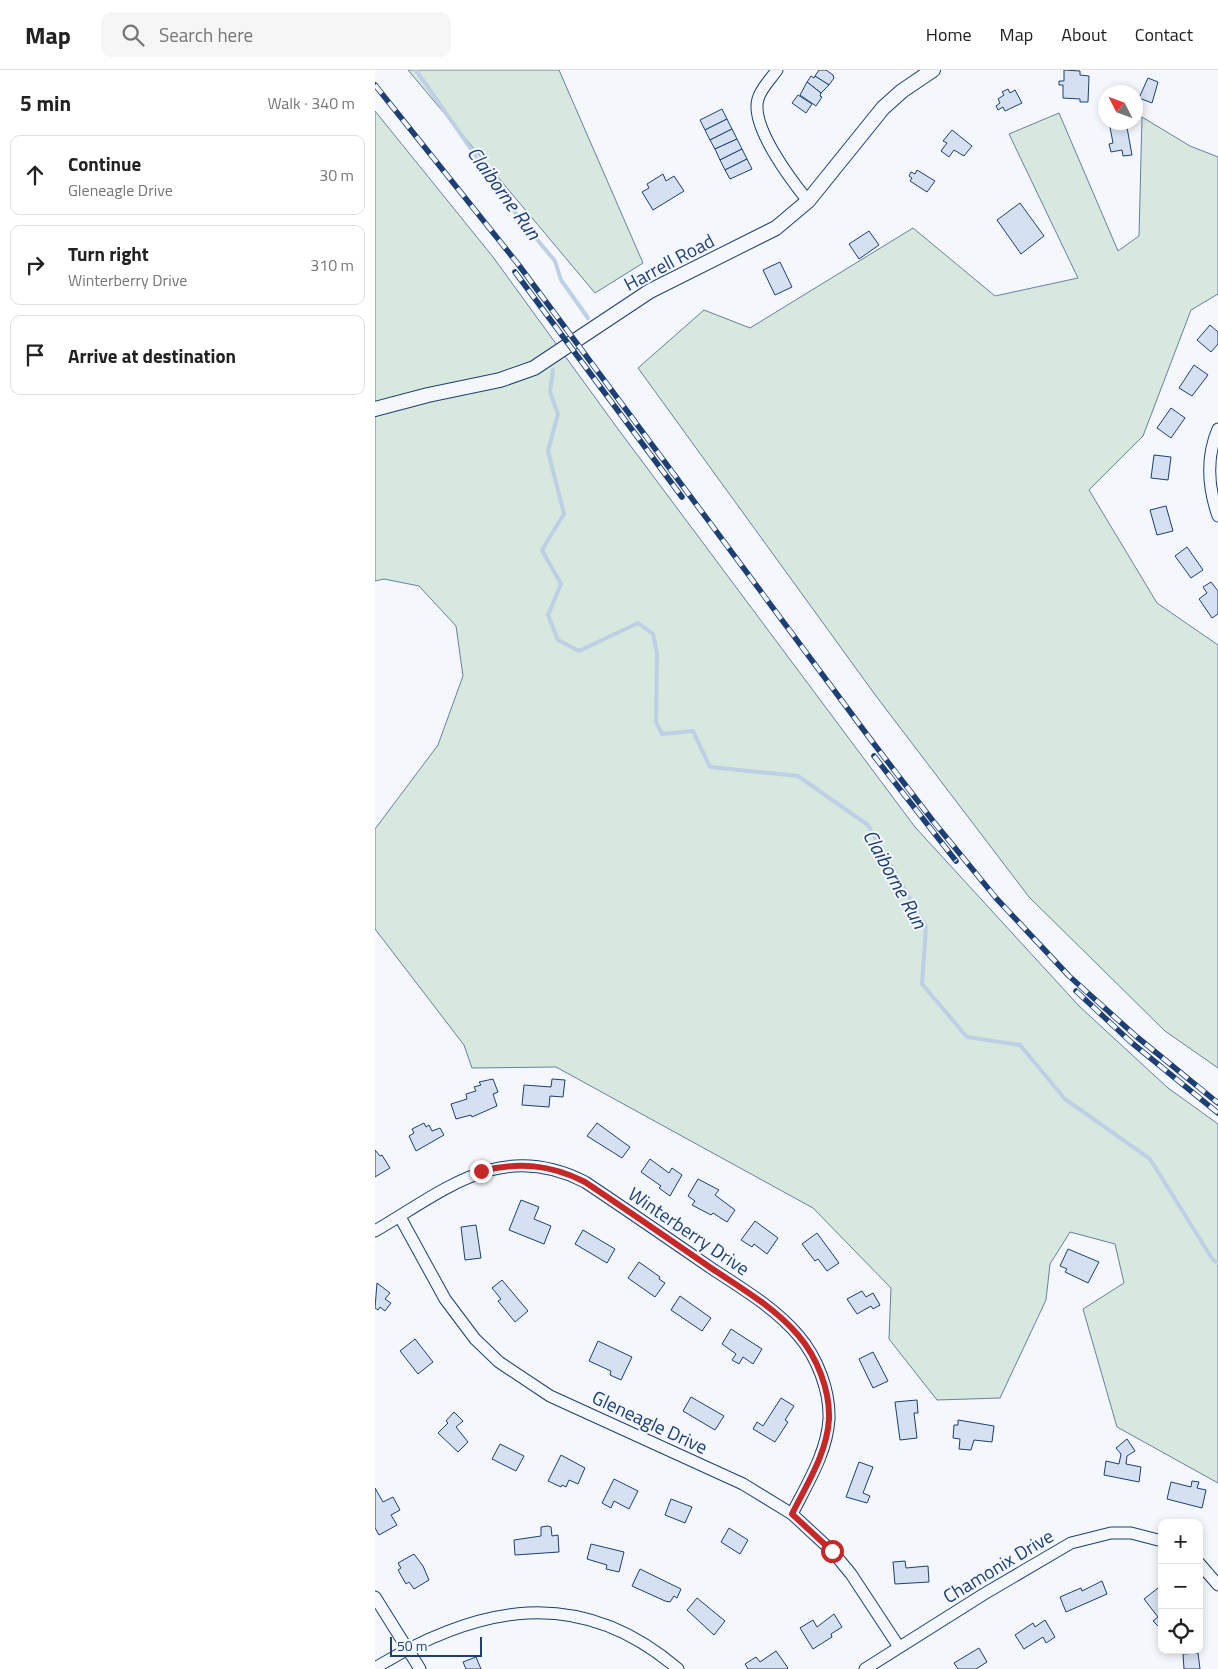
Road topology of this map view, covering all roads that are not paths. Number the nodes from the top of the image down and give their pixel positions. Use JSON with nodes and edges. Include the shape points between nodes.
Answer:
{"nodes":[{"id":1,"x":777,"y":70,"type":"edge"},
{"id":2,"x":933,"y":70,"type":"edge"},
{"id":3,"x":808,"y":201,"type":"junction"},
{"id":4,"x":375,"y":410,"type":"edge"},
{"id":5,"x":1218,"y":429,"type":"edge"},
{"id":6,"x":1218,"y":516,"type":"edge"},
{"id":7,"x":399,"y":1217,"type":"junction"},
{"id":8,"x":375,"y":1231,"type":"edge"},
{"id":9,"x":792,"y":1514,"type":"junction"},
{"id":10,"x":1158,"y":1540,"type":"edge"},
{"id":11,"x":1200,"y":1564,"type":"edge"},
{"id":12,"x":1218,"y":1585,"type":"edge"},
{"id":13,"x":375,"y":1598,"type":"edge"},
{"id":14,"x":899,"y":1647,"type":"junction"},
{"id":15,"x":407,"y":1649,"type":"junction"},
{"id":16,"x":375,"y":1668,"type":"edge"},
{"id":17,"x":420,"y":1669,"type":"edge"},
{"id":18,"x":678,"y":1669,"type":"edge"},
{"id":19,"x":865,"y":1669,"type":"edge"}],
"edges":[{"from":1,"to":3,"type":"street","via":[[758,98],[757,118],[791,179]]},
{"from":2,"to":3,"type":"street","name":"Harrell Road","via":[[883,108]]},
{"from":3,"to":4,"type":"street","name":"Harrell Road","via":[[776,228],[650,291],[534,368],[500,380]]},
{"from":5,"to":6,"type":"street","via":[[1209,472],[1211,496]]},
{"from":7,"to":8,"type":"street","name":"Winterberry Drive"},
{"from":7,"to":9,"type":"street","name":"Gleneagle Drive","via":[[445,1299],[475,1339],[499,1362],[550,1396],[743,1484]]},
{"from":7,"to":9,"type":"street","name":"Winterberry Drive","via":[[481,1171],[519,1165],[557,1170],[585,1182],[783,1318],[809,1349],[825,1386],[829,1406],[823,1450]]},
{"from":9,"to":14,"type":"street","name":"Gleneagle Drive","via":[[832,1551],[851,1574]]},
{"from":10,"to":14,"type":"street","name":"Chamonix Drive","via":[[1124,1533],[1071,1543]]},
{"from":11,"to":12,"type":"street"},
{"from":13,"to":15,"type":"street"},
{"from":14,"to":19,"type":"street","name":"Chamonix Drive"},
{"from":15,"to":16,"type":"street"},
{"from":15,"to":17,"type":"street"},
{"from":15,"to":18,"type":"street","via":[[469,1622],[494,1616],[545,1613],[590,1620],[614,1628],[658,1652]]}]}
